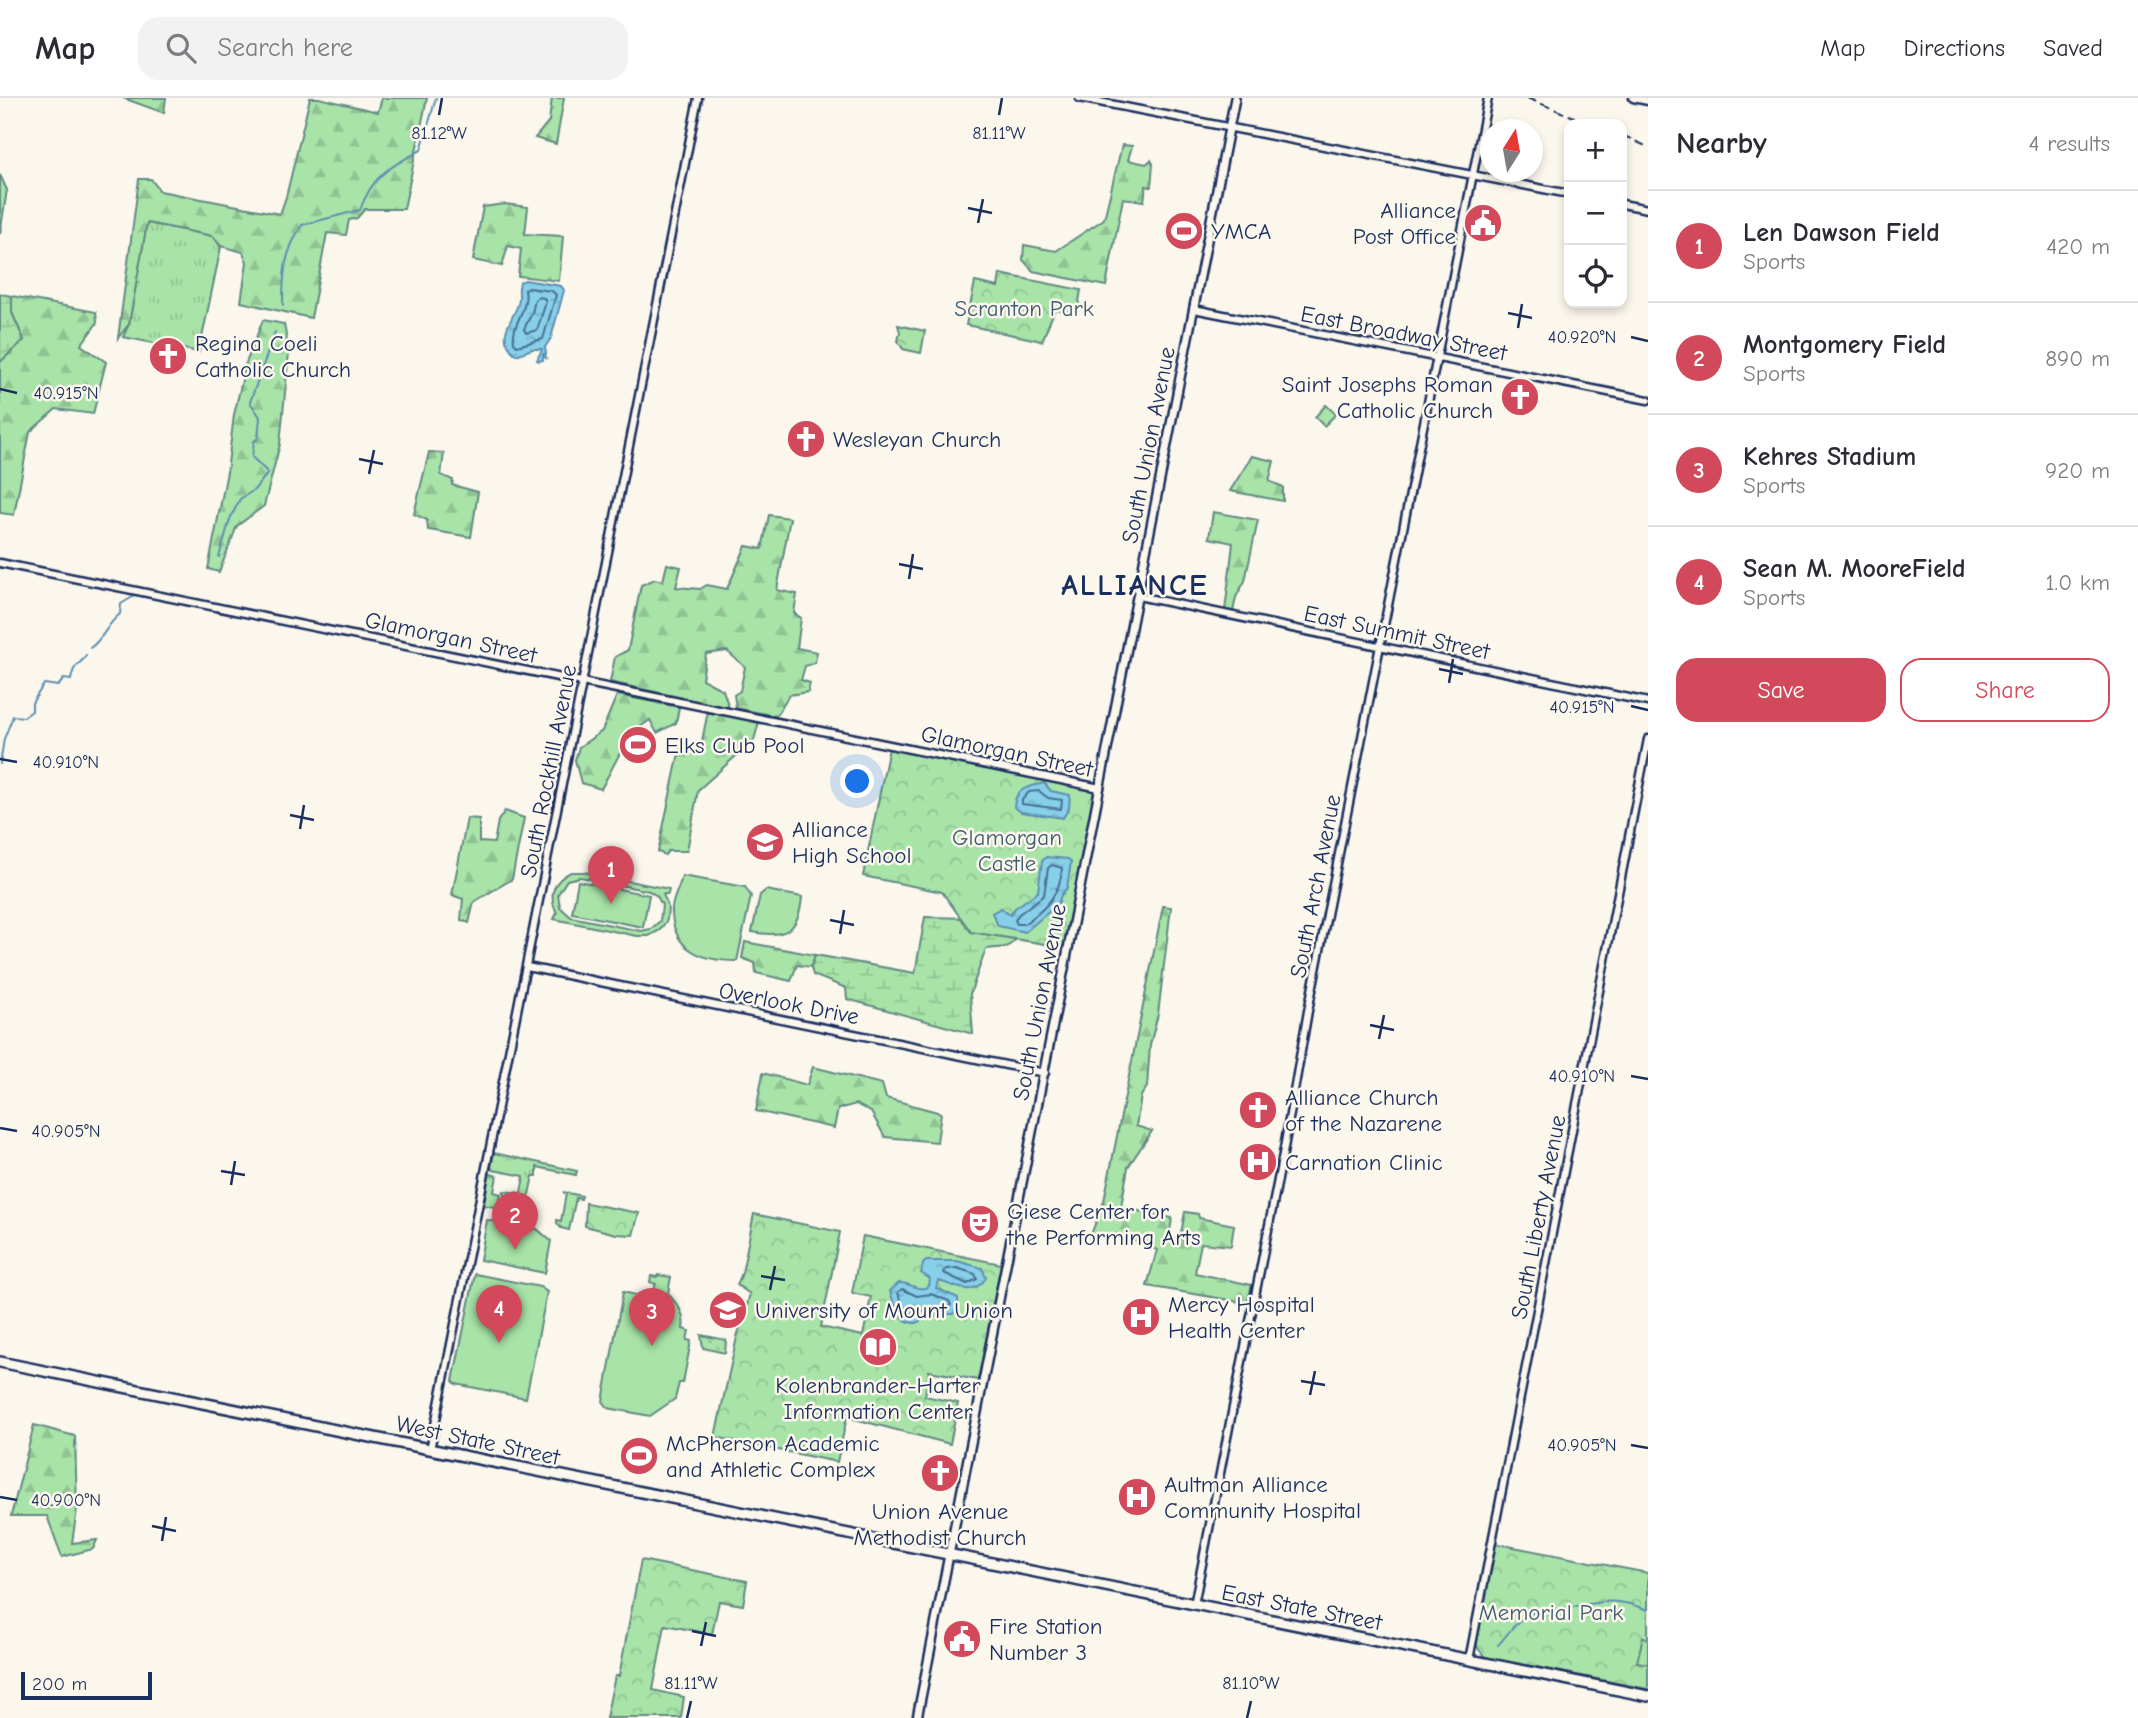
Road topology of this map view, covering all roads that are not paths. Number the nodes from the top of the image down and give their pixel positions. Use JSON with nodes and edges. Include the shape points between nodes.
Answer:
{"nodes":[{"id":1,"x":698,"y":98,"type":"edge"},
{"id":2,"x":1079,"y":98,"type":"edge"},
{"id":3,"x":1235,"y":98,"type":"edge"},
{"id":4,"x":1488,"y":98,"type":"edge"},
{"id":5,"x":1633,"y":98,"type":"edge"},
{"id":6,"x":1648,"y":101,"type":"edge"},
{"id":7,"x":1229,"y":128,"type":"junction"},
{"id":8,"x":1473,"y":175,"type":"junction"},
{"id":9,"x":1564,"y":193,"type":"edge"},
{"id":10,"x":1627,"y":205,"type":"edge"},
{"id":11,"x":1648,"y":209,"type":"edge"},
{"id":12,"x":1194,"y":309,"type":"junction"},
{"id":13,"x":1437,"y":358,"type":"junction"},
{"id":14,"x":1648,"y":400,"type":"edge"},
{"id":15,"x":0,"y":563,"type":"edge"},
{"id":16,"x":1138,"y":596,"type":"junction"},
{"id":17,"x":1381,"y":646,"type":"junction"},
{"id":18,"x":583,"y":682,"type":"junction"},
{"id":19,"x":1648,"y":702,"type":"edge"},
{"id":20,"x":1648,"y":739,"type":"edge"},
{"id":21,"x":1100,"y":789,"type":"junction"},
{"id":22,"x":527,"y":967,"type":"junction"},
{"id":23,"x":1045,"y":1073,"type":"junction"},
{"id":24,"x":0,"y":1362,"type":"edge"},
{"id":25,"x":430,"y":1450,"type":"junction"},
{"id":26,"x":949,"y":1556,"type":"junction"},
{"id":27,"x":1194,"y":1605,"type":"junction"},
{"id":28,"x":1469,"y":1660,"type":"junction"},
{"id":29,"x":1648,"y":1696,"type":"edge"},
{"id":30,"x":917,"y":1718,"type":"edge"}],
"edges":[{"from":1,"to":18,"type":"street","name":"South Rockhill Avenue"},
{"from":2,"to":7,"type":"street"},
{"from":3,"to":7,"type":"main road","name":"South Union Avenue"},
{"from":4,"to":8,"type":"street","name":"South Arch Avenue"},
{"from":5,"to":6,"type":"street"},
{"from":7,"to":8,"type":"street"},
{"from":7,"to":12,"type":"main road","name":"South Union Avenue"},
{"from":8,"to":9,"type":"street"},
{"from":8,"to":13,"type":"street","name":"South Arch Avenue"},
{"from":10,"to":11,"type":"street"},
{"from":12,"to":13,"type":"street","name":"East Broadway Street"},
{"from":12,"to":16,"type":"main road","name":"South Union Avenue"},
{"from":13,"to":14,"type":"street","name":"East Broadway Street"},
{"from":13,"to":17,"type":"street","name":"South Arch Avenue"},
{"from":15,"to":18,"type":"street","name":"Glamorgan Street"},
{"from":16,"to":17,"type":"street","name":"East Summit Street"},
{"from":16,"to":21,"type":"main road","name":"South Union Avenue"},
{"from":17,"to":19,"type":"street","name":"East Summit Street"},
{"from":17,"to":27,"type":"street","name":"South Arch Avenue"},
{"from":18,"to":21,"type":"street","name":"Glamorgan Street"},
{"from":18,"to":22,"type":"street","name":"South Rockhill Avenue"},
{"from":20,"to":28,"type":"street","name":"South Liberty Avenue"},
{"from":21,"to":23,"type":"main road","name":"South Union Avenue"},
{"from":22,"to":23,"type":"street","name":"Overlook Drive"},
{"from":22,"to":25,"type":"street","name":"South Rockhill Avenue"},
{"from":23,"to":26,"type":"main road","name":"South Union Avenue"},
{"from":24,"to":25,"type":"highway","name":"West State Street"},
{"from":25,"to":26,"type":"highway","name":"West State Street"},
{"from":26,"to":27,"type":"highway","name":"East State Street"},
{"from":26,"to":30,"type":"main road","name":"South Union Avenue"},
{"from":27,"to":28,"type":"highway","name":"East State Street"},
{"from":28,"to":29,"type":"highway","name":"East State Street"}]}
